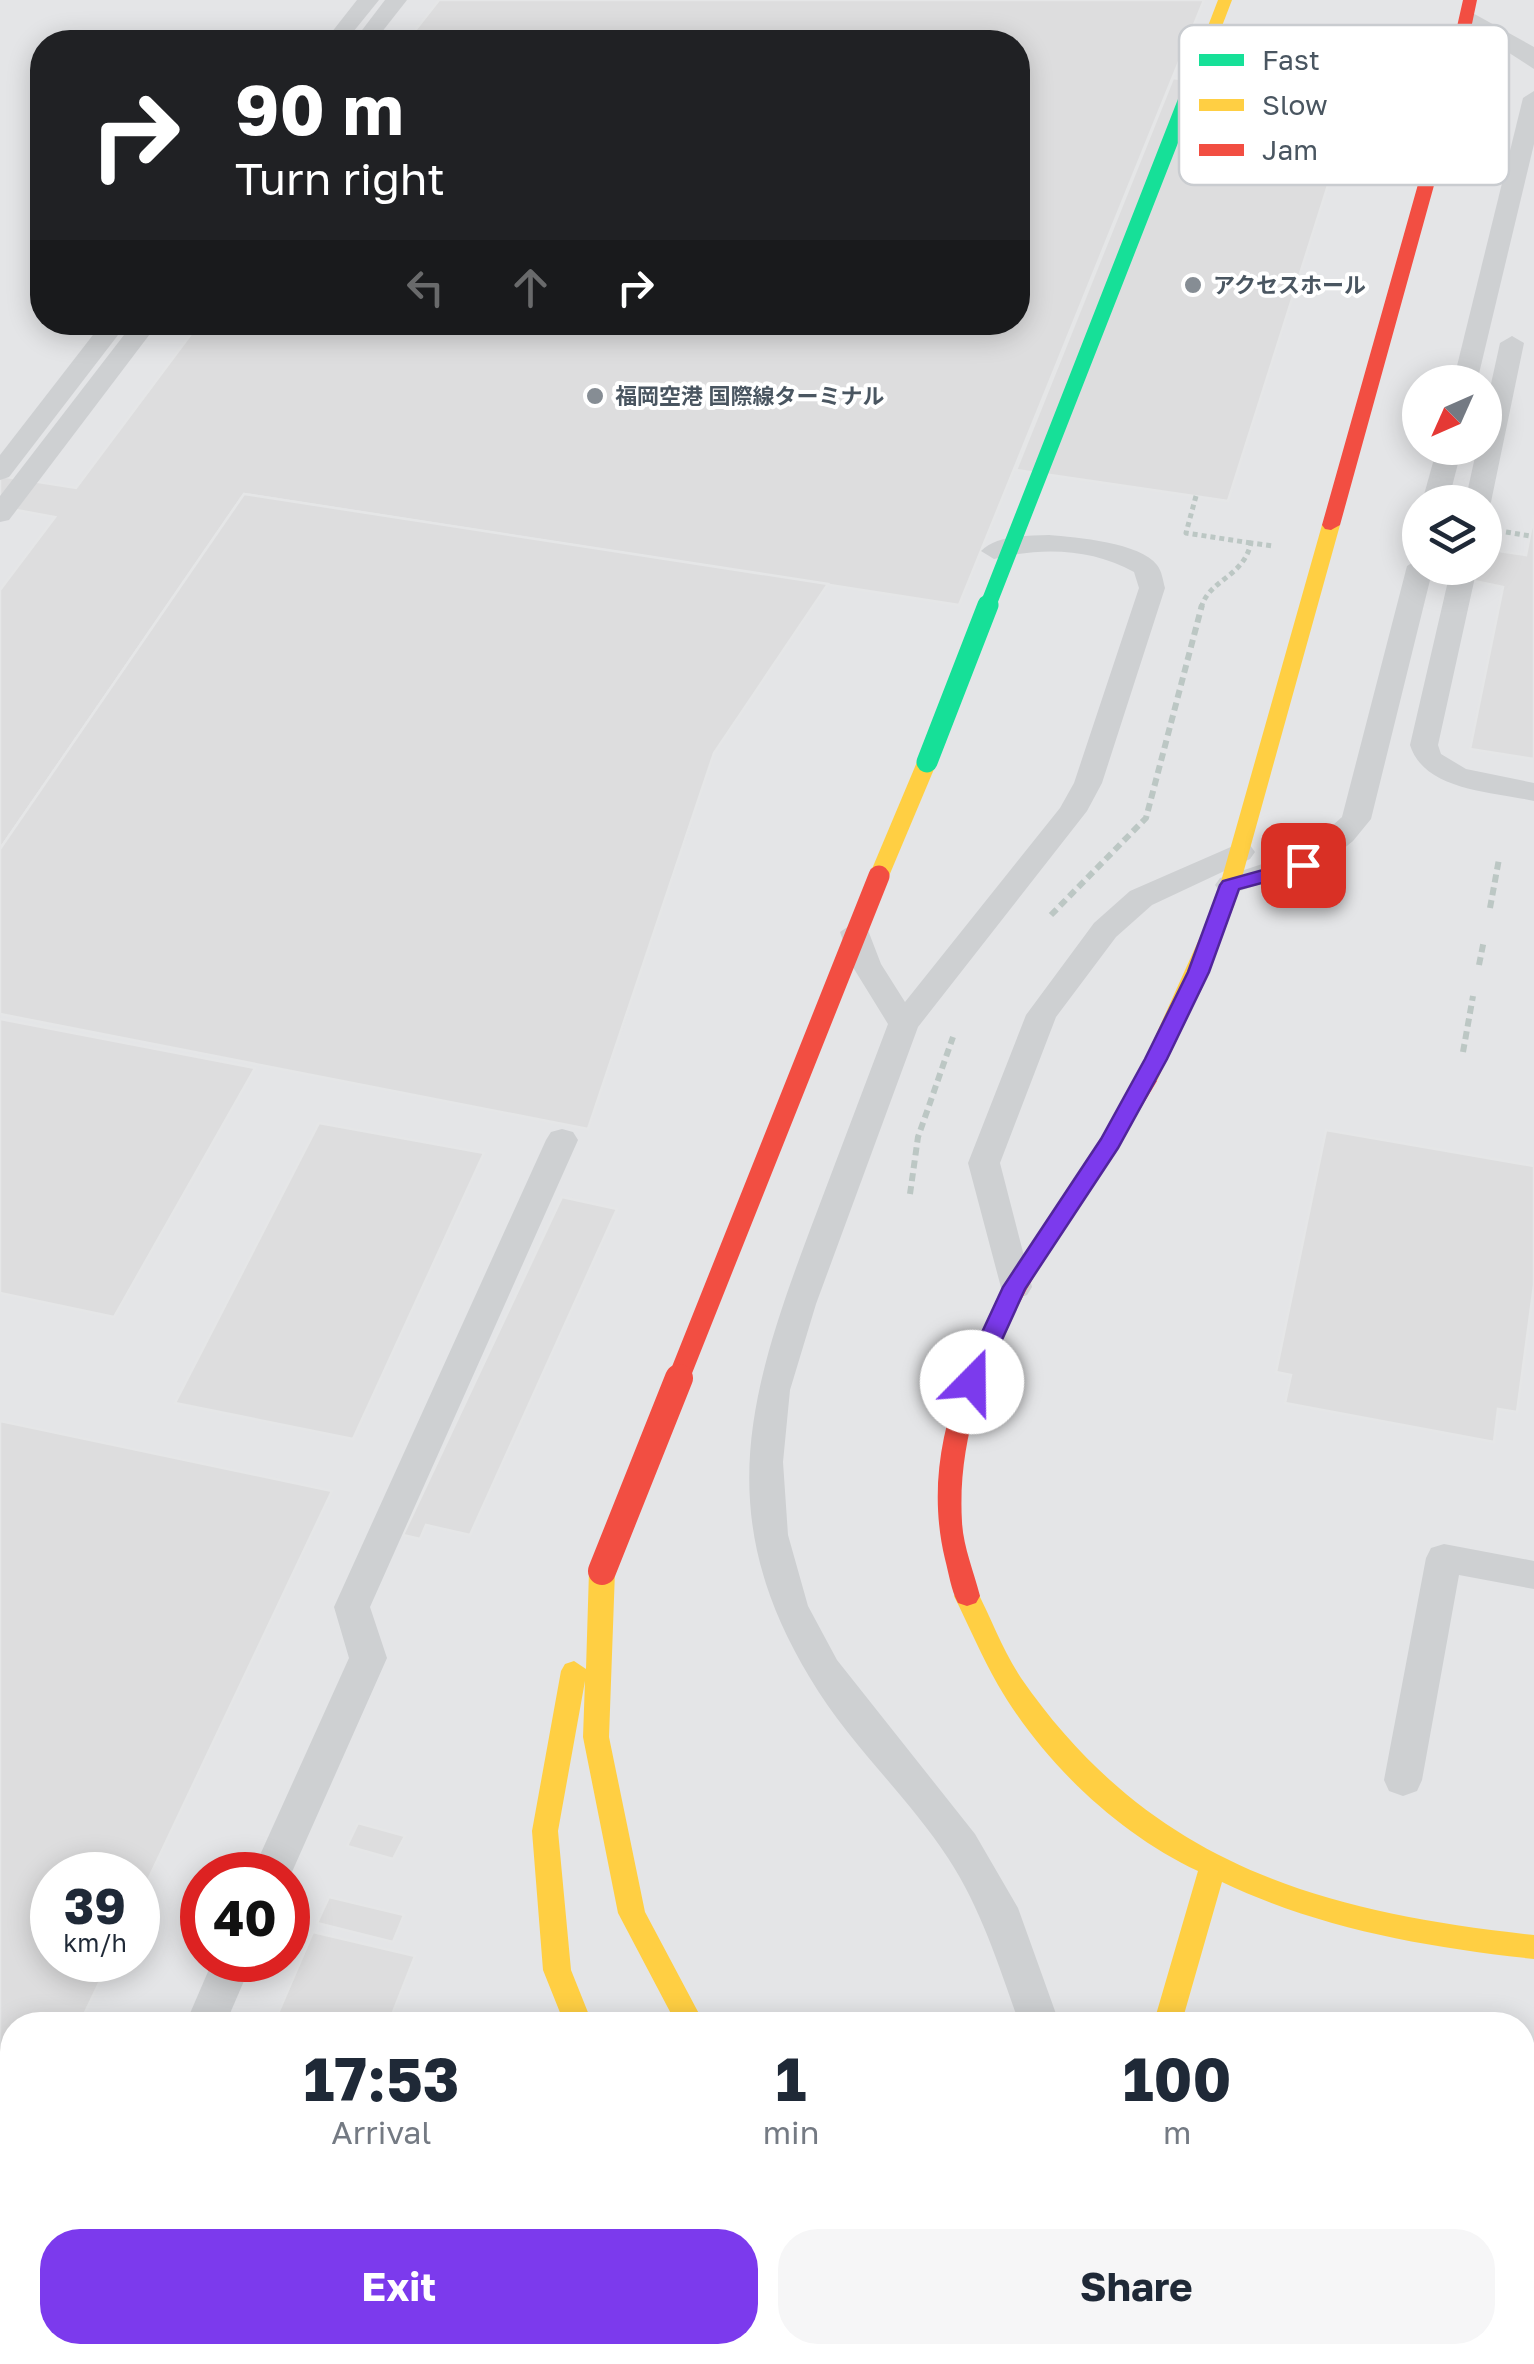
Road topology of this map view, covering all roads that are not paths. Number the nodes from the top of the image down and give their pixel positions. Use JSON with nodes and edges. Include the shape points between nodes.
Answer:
{"nodes":[{"id":1,"x":368,"y":0,"type":"edge"},
{"id":2,"x":396,"y":0,"type":"edge"},
{"id":3,"x":1225,"y":0,"type":"edge"},
{"id":4,"x":1469,"y":8,"type":"edge"},
{"id":5,"x":1215,"y":25,"type":"edge"},
{"id":6,"x":1491,"y":25,"type":"edge"},
{"id":7,"x":344,"y":30,"type":"edge"},
{"id":8,"x":372,"y":30,"type":"edge"},
{"id":9,"x":1509,"y":39,"type":"edge"},
{"id":10,"x":1534,"y":62,"type":"edge"},
{"id":11,"x":1534,"y":98,"type":"edge"},
{"id":12,"x":1179,"y":116,"type":"edge"},
{"id":13,"x":1421,"y":185,"type":"edge"},
{"id":14,"x":106,"y":335,"type":"edge"},
{"id":15,"x":138,"y":335,"type":"edge"},
{"id":16,"x":1512,"y":343,"type":"dead end"},
{"id":17,"x":1469,"y":365,"type":"edge"},
{"id":18,"x":0,"y":472,"type":"edge"},
{"id":19,"x":1482,"y":485,"type":"edge"},
{"id":20,"x":0,"y":514,"type":"edge"},
{"id":21,"x":1415,"y":585,"type":"edge"},
{"id":22,"x":1460,"y":585,"type":"edge"},
{"id":23,"x":1534,"y":792,"type":"edge"},
{"id":24,"x":1240,"y":852,"type":"junction"},
{"id":25,"x":1230,"y":885,"type":"junction"},
{"id":26,"x":904,"y":1024,"type":"junction"},
{"id":27,"x":562,"y":1140,"type":"dead end"},
{"id":28,"x":1015,"y":1287,"type":"junction"},
{"id":29,"x":602,"y":1571,"type":"junction"},
{"id":30,"x":1534,"y":1575,"type":"edge"},
{"id":31,"x":1403,"y":1780,"type":"dead end"},
{"id":32,"x":281,"y":1852,"type":"edge"},
{"id":33,"x":1212,"y":1868,"type":"junction"},
{"id":34,"x":1534,"y":1947,"type":"edge"},
{"id":35,"x":223,"y":1982,"type":"edge"},
{"id":36,"x":210,"y":2012,"type":"edge"},
{"id":37,"x":574,"y":2012,"type":"edge"},
{"id":38,"x":684,"y":2012,"type":"edge"},
{"id":39,"x":1035,"y":2012,"type":"edge"},
{"id":40,"x":1171,"y":2012,"type":"edge"}],
"edges":[{"from":1,"to":7,"type":"lane"},
{"from":2,"to":8,"type":"lane"},
{"from":3,"to":5,"type":"street","bridge":true},
{"from":4,"to":6,"type":"lane"},
{"from":9,"to":10,"type":"lane"},
{"from":11,"to":17,"type":"lane"},
{"from":12,"to":29,"type":"street","bridge":true},
{"from":13,"to":24,"type":"street"},
{"from":14,"to":18,"type":"lane"},
{"from":15,"to":20,"type":"lane"},
{"from":16,"to":19,"type":"lane"},
{"from":21,"to":25,"type":"lane","via":[[1356,819],[1334,848],[1303,865]]},
{"from":22,"to":23,"type":"lane","via":[[1424,745],[1428,758],[1457,776]]},
{"from":24,"to":25,"type":"street"},
{"from":24,"to":28,"type":"lane","via":[[1141,898],[1105,930],[1041,1014],[984,1163]]},
{"from":25,"to":28,"type":"street","via":[[1198,972],[1142,1085]]},
{"from":26,"to":26,"type":"lane","via":[[856,940],[856,894],[985,560],[1023,541],[1136,560],[1152,577],[1152,588],[1088,784],[1055,837]]},
{"from":26,"to":39,"type":"lane","via":[[773,1390],[765,1462],[770,1535],[790,1606],[824,1670],[961,1846],[998,1908]]},
{"from":27,"to":32,"type":"lane","via":[[352,1608],[368,1658]]},
{"from":28,"to":33,"type":"street","via":[[959,1414],[950,1462],[950,1527],[963,1590],[985,1648],[1022,1707],[1072,1763],[1135,1817]]},
{"from":29,"to":37,"type":"street","via":[[565,1705],[545,1831],[557,1970]]},
{"from":29,"to":38,"type":"street","via":[[596,1737],[632,1913]]},
{"from":30,"to":31,"type":"lane","via":[[1444,1558]]},
{"from":33,"to":34,"type":"street","via":[[1292,1904],[1372,1929]]},
{"from":33,"to":40,"type":"street"},
{"from":35,"to":36,"type":"lane"}]}
